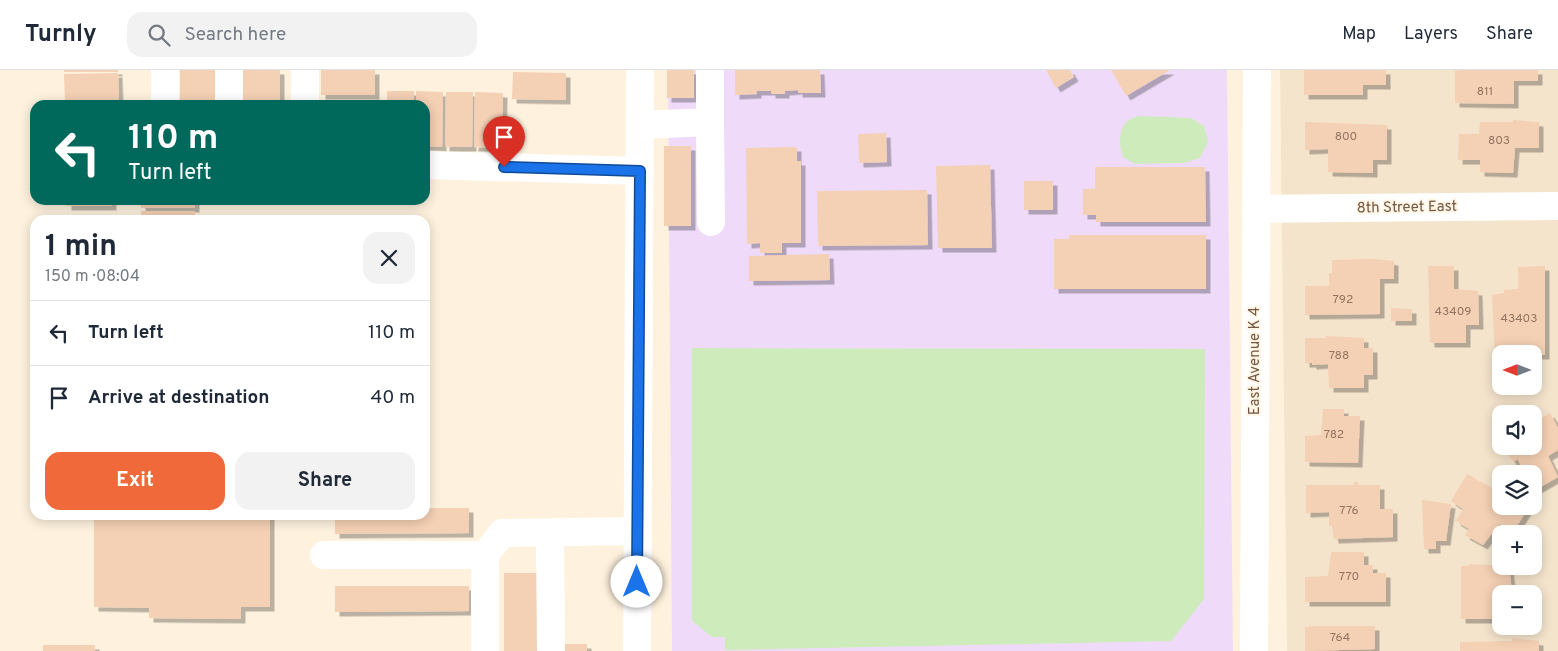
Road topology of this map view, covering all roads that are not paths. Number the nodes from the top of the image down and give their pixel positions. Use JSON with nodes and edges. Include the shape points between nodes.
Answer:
{"nodes":[{"id":1,"x":165,"y":70,"type":"edge"},
{"id":2,"x":229,"y":70,"type":"edge"},
{"id":3,"x":305,"y":70,"type":"edge"},
{"id":4,"x":640,"y":70,"type":"edge"},
{"id":5,"x":710,"y":70,"type":"edge"},
{"id":6,"x":1257,"y":70,"type":"edge"},
{"id":7,"x":165,"y":100,"type":"edge"},
{"id":8,"x":229,"y":100,"type":"edge"},
{"id":9,"x":305,"y":100,"type":"edge"},
{"id":10,"x":710,"y":122,"type":"junction"},
{"id":11,"x":640,"y":126,"type":"junction"},
{"id":12,"x":430,"y":165,"type":"edge"},
{"id":13,"x":640,"y":171,"type":"junction"},
{"id":14,"x":1558,"y":206,"type":"edge"},
{"id":15,"x":1256,"y":209,"type":"junction"},
{"id":16,"x":710,"y":222,"type":"dead end"},
{"id":17,"x":637,"y":531,"type":"junction"},
{"id":18,"x":556,"y":532,"type":"junction"},
{"id":19,"x":324,"y":555,"type":"dead end"},
{"id":20,"x":485,"y":555,"type":"junction"},
{"id":21,"x":485,"y":651,"type":"edge"},
{"id":22,"x":551,"y":651,"type":"edge"},
{"id":23,"x":637,"y":651,"type":"edge"},
{"id":24,"x":1254,"y":651,"type":"edge"}],
"edges":[{"from":1,"to":7,"type":"street"},
{"from":2,"to":8,"type":"street"},
{"from":3,"to":9,"type":"street"},
{"from":4,"to":11,"type":"street"},
{"from":5,"to":10,"type":"street"},
{"from":6,"to":15,"type":"street","name":"East Avenue K 4"},
{"from":10,"to":11,"type":"street"},
{"from":10,"to":16,"type":"street"},
{"from":11,"to":13,"type":"street"},
{"from":12,"to":13,"type":"street"},
{"from":13,"to":17,"type":"street"},
{"from":14,"to":15,"type":"street","name":"8th Street East"},
{"from":15,"to":24,"type":"street","name":"East Avenue K 4"},
{"from":17,"to":18,"type":"street"},
{"from":17,"to":23,"type":"street"},
{"from":18,"to":20,"type":"street","via":[[502,533]]},
{"from":18,"to":22,"type":"street","via":[[550,539]]},
{"from":19,"to":20,"type":"street"},
{"from":20,"to":21,"type":"street"}]}
